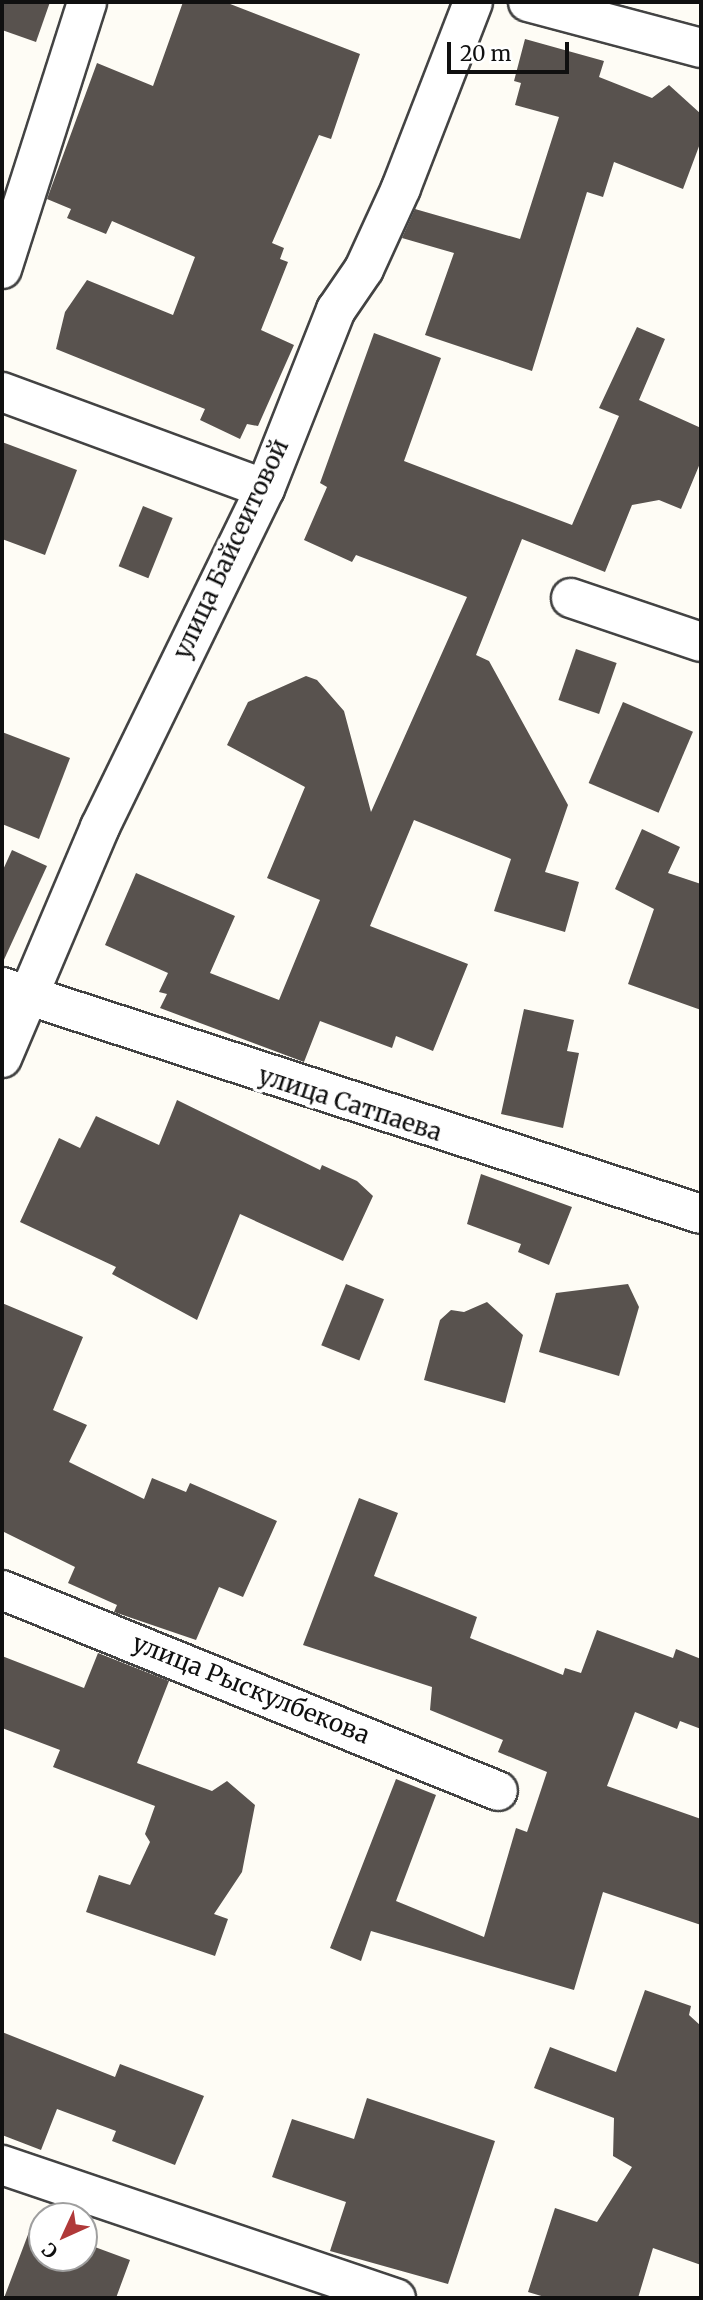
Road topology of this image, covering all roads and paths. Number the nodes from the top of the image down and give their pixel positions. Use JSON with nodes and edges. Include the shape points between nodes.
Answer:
{"nodes":[{"id":1,"x":87,"y":2,"type":"edge"},
{"id":2,"x":473,"y":2,"type":"edge"},
{"id":3,"x":528,"y":2,"type":"edge"},
{"id":4,"x":701,"y":48,"type":"edge"},
{"id":5,"x":2,"y":269,"type":"edge"},
{"id":6,"x":2,"y":391,"type":"edge"},
{"id":7,"x":265,"y":489,"type":"junction"},
{"id":8,"x":571,"y":598,"type":"dead end"},
{"id":9,"x":701,"y":642,"type":"edge"},
{"id":10,"x":14,"y":992,"type":"edge"},
{"id":11,"x":2,"y":1058,"type":"edge"},
{"id":12,"x":701,"y":1214,"type":"edge"},
{"id":13,"x":2,"y":1590,"type":"edge"},
{"id":14,"x":498,"y":1791,"type":"dead end"},
{"id":15,"x":2,"y":2165,"type":"edge"},
{"id":16,"x":396,"y":2298,"type":"edge"}],
"edges":[{"from":1,"to":5,"type":"street"},
{"from":2,"to":7,"type":"street","name":"улица Байсеитовой","via":[[401,188],[363,269],[336,310]]},
{"from":3,"to":4,"type":"street"},
{"from":6,"to":7,"type":"street"},
{"from":7,"to":10,"type":"street","name":"улица Байсеитовой"},
{"from":8,"to":9,"type":"street"},
{"from":10,"to":11,"type":"street","name":"улица Байсеитовой"},
{"from":10,"to":12,"type":"street","name":"улица Сатпаева"},
{"from":13,"to":14,"type":"street","name":"улица Рыскулбекова"},
{"from":15,"to":16,"type":"street"}]}
